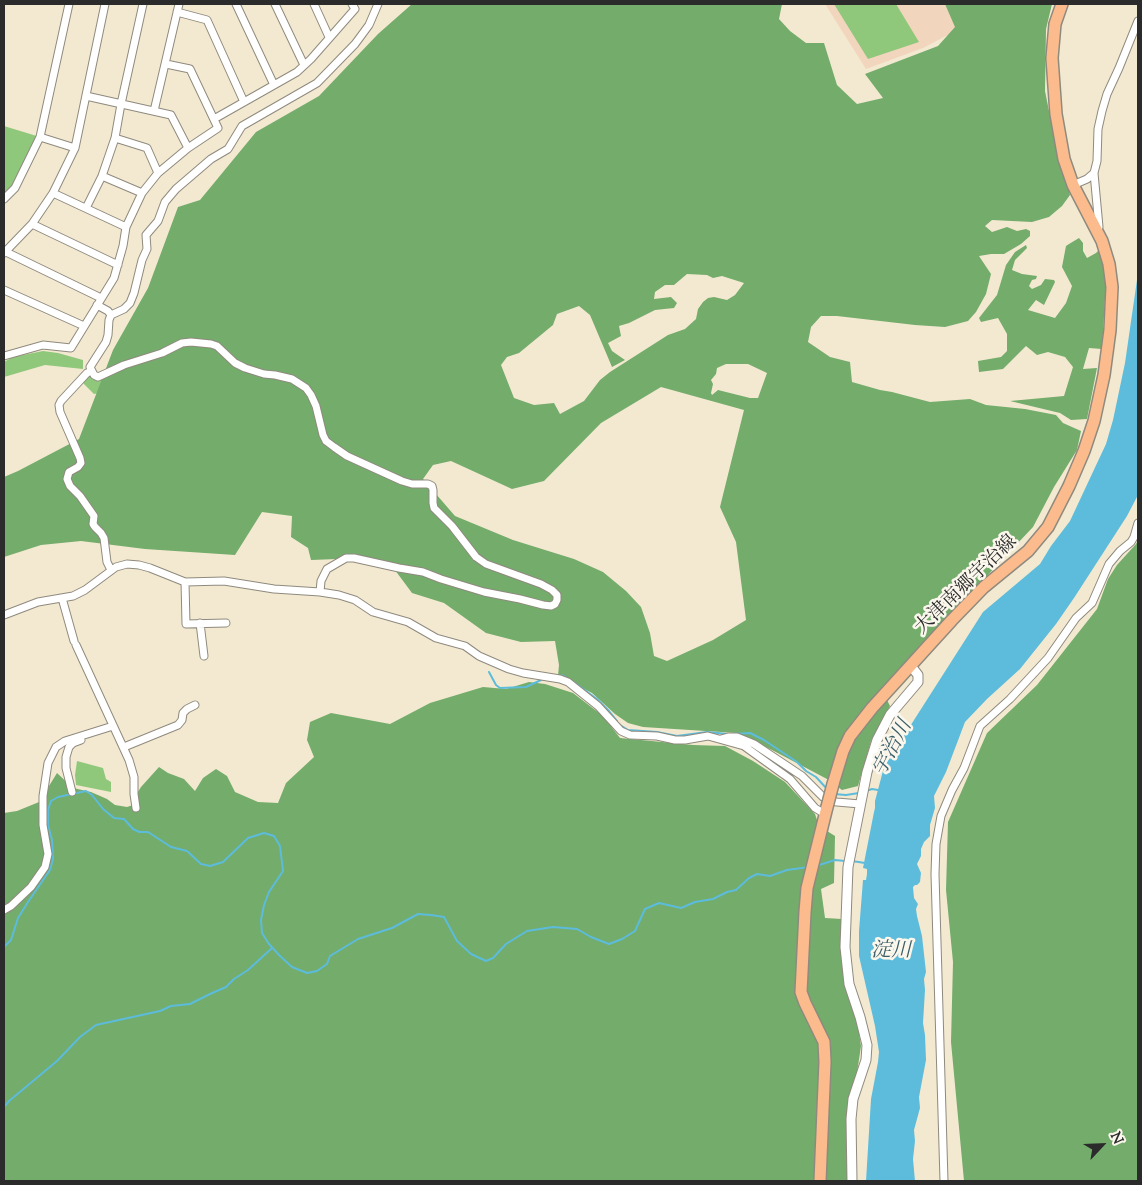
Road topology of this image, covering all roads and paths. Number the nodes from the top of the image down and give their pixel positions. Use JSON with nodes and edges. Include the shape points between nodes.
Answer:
{"nodes":[{"id":1,"x":70,"y":4,"type":"edge"},
{"id":2,"x":105,"y":4,"type":"edge"},
{"id":3,"x":142,"y":4,"type":"edge"},
{"id":4,"x":179,"y":4,"type":"edge"},
{"id":5,"x":236,"y":4,"type":"edge"},
{"id":6,"x":275,"y":4,"type":"edge"},
{"id":7,"x":314,"y":4,"type":"edge"},
{"id":8,"x":352,"y":4,"type":"edge"},
{"id":9,"x":378,"y":4,"type":"edge"},
{"id":10,"x":1062,"y":4,"type":"edge"},
{"id":11,"x":177,"y":12,"type":"junction"},
{"id":12,"x":1138,"y":21,"type":"edge"},
{"id":13,"x":330,"y":37,"type":"junction"},
{"id":14,"x":166,"y":64,"type":"junction"},
{"id":15,"x":304,"y":65,"type":"junction"},
{"id":16,"x":274,"y":84,"type":"junction"},
{"id":17,"x":86,"y":96,"type":"junction"},
{"id":18,"x":244,"y":102,"type":"junction"},
{"id":19,"x":121,"y":104,"type":"junction"},
{"id":20,"x":154,"y":111,"type":"junction"},
{"id":21,"x":214,"y":119,"type":"junction"},
{"id":22,"x":40,"y":137,"type":"junction"},
{"id":23,"x":115,"y":138,"type":"junction"},
{"id":24,"x":75,"y":148,"type":"junction"},
{"id":25,"x":188,"y":148,"type":"junction"},
{"id":26,"x":158,"y":173,"type":"junction"},
{"id":27,"x":1094,"y":173,"type":"junction"},
{"id":28,"x":102,"y":176,"type":"junction"},
{"id":29,"x":1073,"y":185,"type":"junction"},
{"id":30,"x":142,"y":193,"type":"junction"},
{"id":31,"x":53,"y":194,"type":"junction"},
{"id":32,"x":4,"y":199,"type":"edge"},
{"id":33,"x":86,"y":208,"type":"junction"},
{"id":34,"x":32,"y":224,"type":"junction"},
{"id":35,"x":126,"y":227,"type":"junction"},
{"id":36,"x":1097,"y":231,"type":"junction"},
{"id":37,"x":4,"y":252,"type":"edge"},
{"id":38,"x":118,"y":264,"type":"junction"},
{"id":39,"x":7,"y":292,"type":"edge"},
{"id":40,"x":101,"y":298,"type":"junction"},
{"id":41,"x":4,"y":299,"type":"edge"},
{"id":42,"x":97,"y":304,"type":"junction"},
{"id":43,"x":111,"y":315,"type":"junction"},
{"id":44,"x":84,"y":326,"type":"junction"},
{"id":45,"x":4,"y":356,"type":"edge"},
{"id":46,"x":92,"y":371,"type":"junction"},
{"id":47,"x":1138,"y":523,"type":"edge"},
{"id":48,"x":111,"y":570,"type":"junction"},
{"id":49,"x":185,"y":582,"type":"junction"},
{"id":50,"x":320,"y":592,"type":"junction"},
{"id":51,"x":62,"y":598,"type":"junction"},
{"id":52,"x":4,"y":615,"type":"edge"},
{"id":53,"x":200,"y":623,"type":"junction"},
{"id":54,"x":226,"y":623,"type":"dead end"},
{"id":55,"x":204,"y":656,"type":"dead end"},
{"id":56,"x":911,"y":666,"type":"junction"},
{"id":57,"x":196,"y":706,"type":"dead end"},
{"id":58,"x":113,"y":726,"type":"junction"},
{"id":59,"x":104,"y":729,"type":"junction"},
{"id":60,"x":721,"y":739,"type":"junction"},
{"id":61,"x":124,"y":748,"type":"junction"},
{"id":62,"x":72,"y":792,"type":"dead end"},
{"id":63,"x":861,"y":800,"type":"junction"},
{"id":64,"x":136,"y":808,"type":"dead end"},
{"id":65,"x":826,"y":810,"type":"junction"},
{"id":66,"x":4,"y":910,"type":"edge"},
{"id":67,"x":820,"y":1181,"type":"edge"},
{"id":68,"x":852,"y":1181,"type":"edge"},
{"id":69,"x":944,"y":1181,"type":"edge"}],
"edges":[{"from":1,"to":22,"type":"street"},
{"from":2,"to":17,"type":"street"},
{"from":3,"to":19,"type":"street"},
{"from":4,"to":11,"type":"street"},
{"from":5,"to":16,"type":"street"},
{"from":6,"to":15,"type":"street"},
{"from":7,"to":13,"type":"street"},
{"from":8,"to":13,"type":"street","via":[[354,9]]},
{"from":9,"to":43,"type":"street","via":[[355,44],[317,83],[242,126],[228,150],[211,159],[176,189],[146,235],[147,249],[130,303]]},
{"from":10,"to":29,"type":"main road","name":"大津南郷宇治線","via":[[1055,24],[1052,58],[1056,114],[1064,159]]},
{"from":11,"to":14,"type":"street"},
{"from":11,"to":18,"type":"street","via":[[207,20]]},
{"from":12,"to":27,"type":"street","via":[[1102,111]]},
{"from":13,"to":15,"type":"street"},
{"from":14,"to":20,"type":"street"},
{"from":14,"to":21,"type":"street","via":[[190,69]]},
{"from":15,"to":16,"type":"street"},
{"from":16,"to":18,"type":"street"},
{"from":17,"to":19,"type":"street"},
{"from":17,"to":24,"type":"street"},
{"from":18,"to":21,"type":"street"},
{"from":19,"to":20,"type":"street"},
{"from":19,"to":23,"type":"street"},
{"from":20,"to":25,"type":"street","via":[[171,115]]},
{"from":21,"to":25,"type":"street","via":[[218,128]]},
{"from":22,"to":24,"type":"street"},
{"from":22,"to":32,"type":"street","via":[[15,188]]},
{"from":23,"to":26,"type":"street","via":[[147,148]]},
{"from":23,"to":28,"type":"street"},
{"from":24,"to":31,"type":"street"},
{"from":25,"to":26,"type":"street"},
{"from":26,"to":30,"type":"street"},
{"from":27,"to":29,"type":"street"},
{"from":27,"to":36,"type":"street"},
{"from":28,"to":30,"type":"street"},
{"from":28,"to":33,"type":"street"},
{"from":29,"to":36,"type":"main road","name":"大津南郷宇治線"},
{"from":30,"to":35,"type":"street"},
{"from":31,"to":33,"type":"street"},
{"from":31,"to":34,"type":"street"},
{"from":33,"to":35,"type":"street"},
{"from":34,"to":37,"type":"street"},
{"from":34,"to":38,"type":"street"},
{"from":35,"to":38,"type":"street"},
{"from":36,"to":56,"type":"main road","name":"大津南郷宇治線","via":[[1109,264],[1112,288],[1110,330],[1104,375],[1084,451],[1048,526],[1028,551],[984,587]]},
{"from":37,"to":40,"type":"street"},
{"from":38,"to":40,"type":"street","via":[[114,278]]},
{"from":39,"to":41,"type":"street"},
{"from":39,"to":44,"type":"street"},
{"from":40,"to":42,"type":"street"},
{"from":42,"to":43,"type":"street"},
{"from":42,"to":44,"type":"street"},
{"from":43,"to":46,"type":"street","via":[[106,342],[90,367]]},
{"from":44,"to":45,"type":"street","via":[[71,348],[43,345]]},
{"from":46,"to":48,"type":"street","via":[[61,401],[60,412],[81,463],[69,472],[67,479],[94,516],[93,524],[104,538]]},
{"from":46,"to":50,"type":"street","via":[[98,377],[124,364],[191,342],[217,346],[245,368],[292,379],[311,395],[322,435],[334,447],[402,481],[432,486],[434,508],[476,557],[486,564],[541,584],[552,590],[557,600],[551,606],[543,605],[484,592],[423,572],[354,558],[346,558],[327,569]]},
{"from":47,"to":69,"type":"street","via":[[1131,542],[1109,564],[1092,602],[1076,618],[1048,658],[980,726],[941,816],[935,874]]},
{"from":48,"to":49,"type":"street","via":[[127,564],[139,565]]},
{"from":48,"to":51,"type":"street","via":[[85,590]]},
{"from":49,"to":50,"type":"street","via":[[224,581]]},
{"from":49,"to":53,"type":"street","via":[[186,624]]},
{"from":50,"to":60,"type":"street","via":[[355,600],[373,612],[408,622],[436,638],[465,646],[509,670],[568,682],[598,706],[621,732],[675,740],[708,736]]},
{"from":51,"to":52,"type":"street","via":[[38,602]]},
{"from":51,"to":58,"type":"street","via":[[75,643]]},
{"from":53,"to":54,"type":"street"},
{"from":53,"to":55,"type":"street"},
{"from":56,"to":63,"type":"street","via":[[918,675],[918,682],[890,715],[877,740]]},
{"from":56,"to":65,"type":"main road","name":"大津南郷宇治線","bridge":true,"via":[[850,736]]},
{"from":57,"to":61,"type":"street","via":[[183,713],[178,725]]},
{"from":58,"to":59,"type":"street"},
{"from":58,"to":61,"type":"street"},
{"from":59,"to":62,"type":"street","via":[[69,747],[66,768]]},
{"from":59,"to":66,"type":"street","via":[[56,747],[48,763],[43,796],[48,854],[46,867],[32,887]]},
{"from":60,"to":63,"type":"street","via":[[738,737],[754,744],[802,776],[823,797],[837,802]]},
{"from":60,"to":65,"type":"street","via":[[744,746],[790,779],[815,808]]},
{"from":61,"to":64,"type":"street","via":[[134,777]]},
{"from":63,"to":68,"type":"street","via":[[848,867],[846,956],[849,984],[867,1045],[866,1060],[852,1106]]},
{"from":65,"to":67,"type":"main road","name":"大津南郷宇治線","via":[[808,888],[802,992],[824,1042],[826,1062]]}]}
